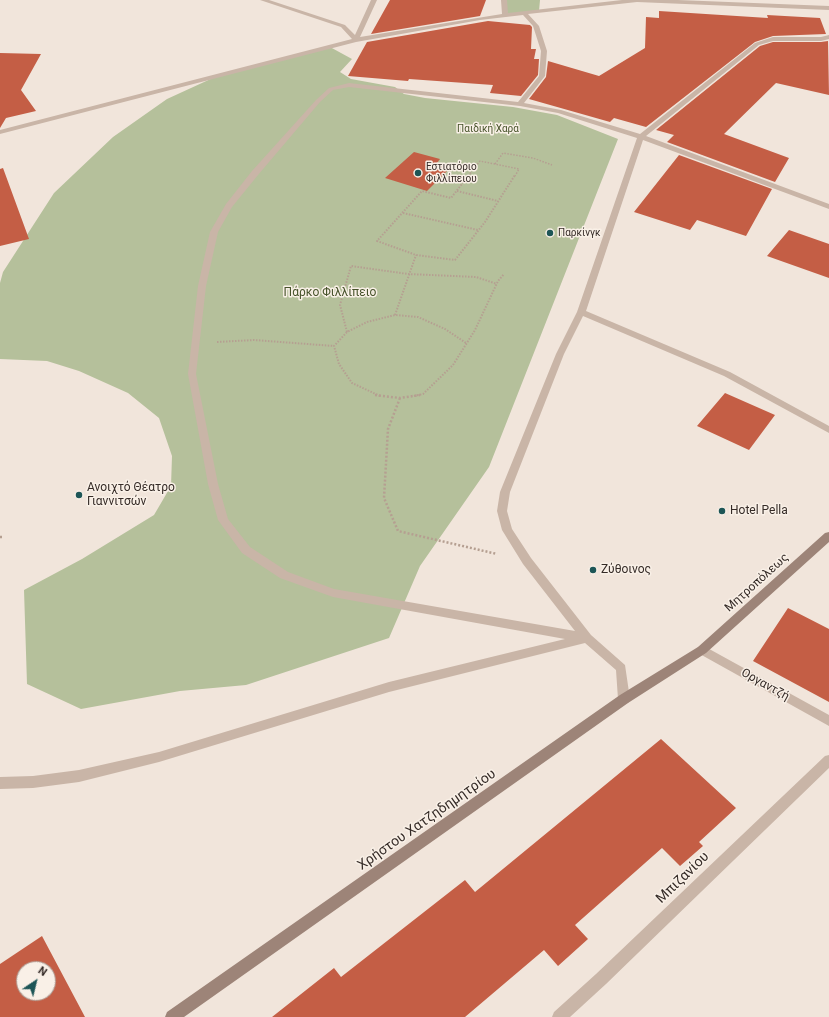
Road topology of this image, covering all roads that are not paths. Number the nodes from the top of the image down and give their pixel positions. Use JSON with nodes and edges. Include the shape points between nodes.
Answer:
{"nodes":[{"id":1,"x":263,"y":0,"type":"edge"},
{"id":2,"x":374,"y":0,"type":"edge"},
{"id":3,"x":504,"y":0,"type":"edge"},
{"id":4,"x":829,"y":8,"type":"edge"},
{"id":5,"x":524,"y":13,"type":"junction"},
{"id":6,"x":505,"y":15,"type":"junction"},
{"id":7,"x":829,"y":37,"type":"edge"},
{"id":8,"x":356,"y":40,"type":"junction"},
{"id":9,"x":520,"y":104,"type":"junction"},
{"id":10,"x":0,"y":132,"type":"edge"},
{"id":11,"x":641,"y":137,"type":"junction"},
{"id":12,"x":829,"y":207,"type":"edge"},
{"id":13,"x":581,"y":312,"type":"junction"},
{"id":14,"x":829,"y":430,"type":"edge"},
{"id":15,"x":829,"y":536,"type":"edge"},
{"id":16,"x":587,"y":638,"type":"junction"},
{"id":17,"x":702,"y":650,"type":"junction"},
{"id":18,"x":624,"y":700,"type":"junction"},
{"id":19,"x":829,"y":721,"type":"edge"},
{"id":20,"x":829,"y":760,"type":"edge"},
{"id":21,"x":0,"y":782,"type":"edge"},
{"id":22,"x":172,"y":1017,"type":"edge"},
{"id":23,"x":559,"y":1017,"type":"edge"}],
"edges":[{"from":1,"to":8,"type":"street","via":[[343,26]]},
{"from":2,"to":8,"type":"street"},
{"from":3,"to":6,"type":"street"},
{"from":4,"to":5,"type":"street","via":[[637,0]]},
{"from":5,"to":6,"type":"street"},
{"from":5,"to":9,"type":"street","via":[[536,26],[544,51],[542,76]]},
{"from":6,"to":8,"type":"street"},
{"from":7,"to":11,"type":"street","via":[[773,39],[757,44]]},
{"from":8,"to":10,"type":"street"},
{"from":9,"to":11,"type":"street","via":[[559,111]]},
{"from":9,"to":16,"type":"street","via":[[350,85],[336,87],[326,93],[255,173],[214,232],[202,286],[192,374],[213,484],[223,520],[246,550],[284,575],[333,593]]},
{"from":11,"to":12,"type":"street"},
{"from":11,"to":13,"type":"street"},
{"from":13,"to":14,"type":"street","via":[[727,374]]},
{"from":13,"to":16,"type":"street","via":[[560,354],[505,492],[502,511],[507,530],[527,561]]},
{"from":15,"to":17,"type":"main road","name":"Μητροπόλεως"},
{"from":16,"to":18,"type":"street","via":[[621,668]]},
{"from":16,"to":21,"type":"street","via":[[389,687],[159,757],[87,774],[34,782]]},
{"from":17,"to":18,"type":"main road","name":"Χρήστου Χατζηδημητρίου"},
{"from":17,"to":19,"type":"street","name":"Οργαντζή"},
{"from":18,"to":22,"type":"main road","name":"Χρήστου Χατζηδημητρίου"},
{"from":20,"to":23,"type":"street","name":"Μπιζανίου"}]}
